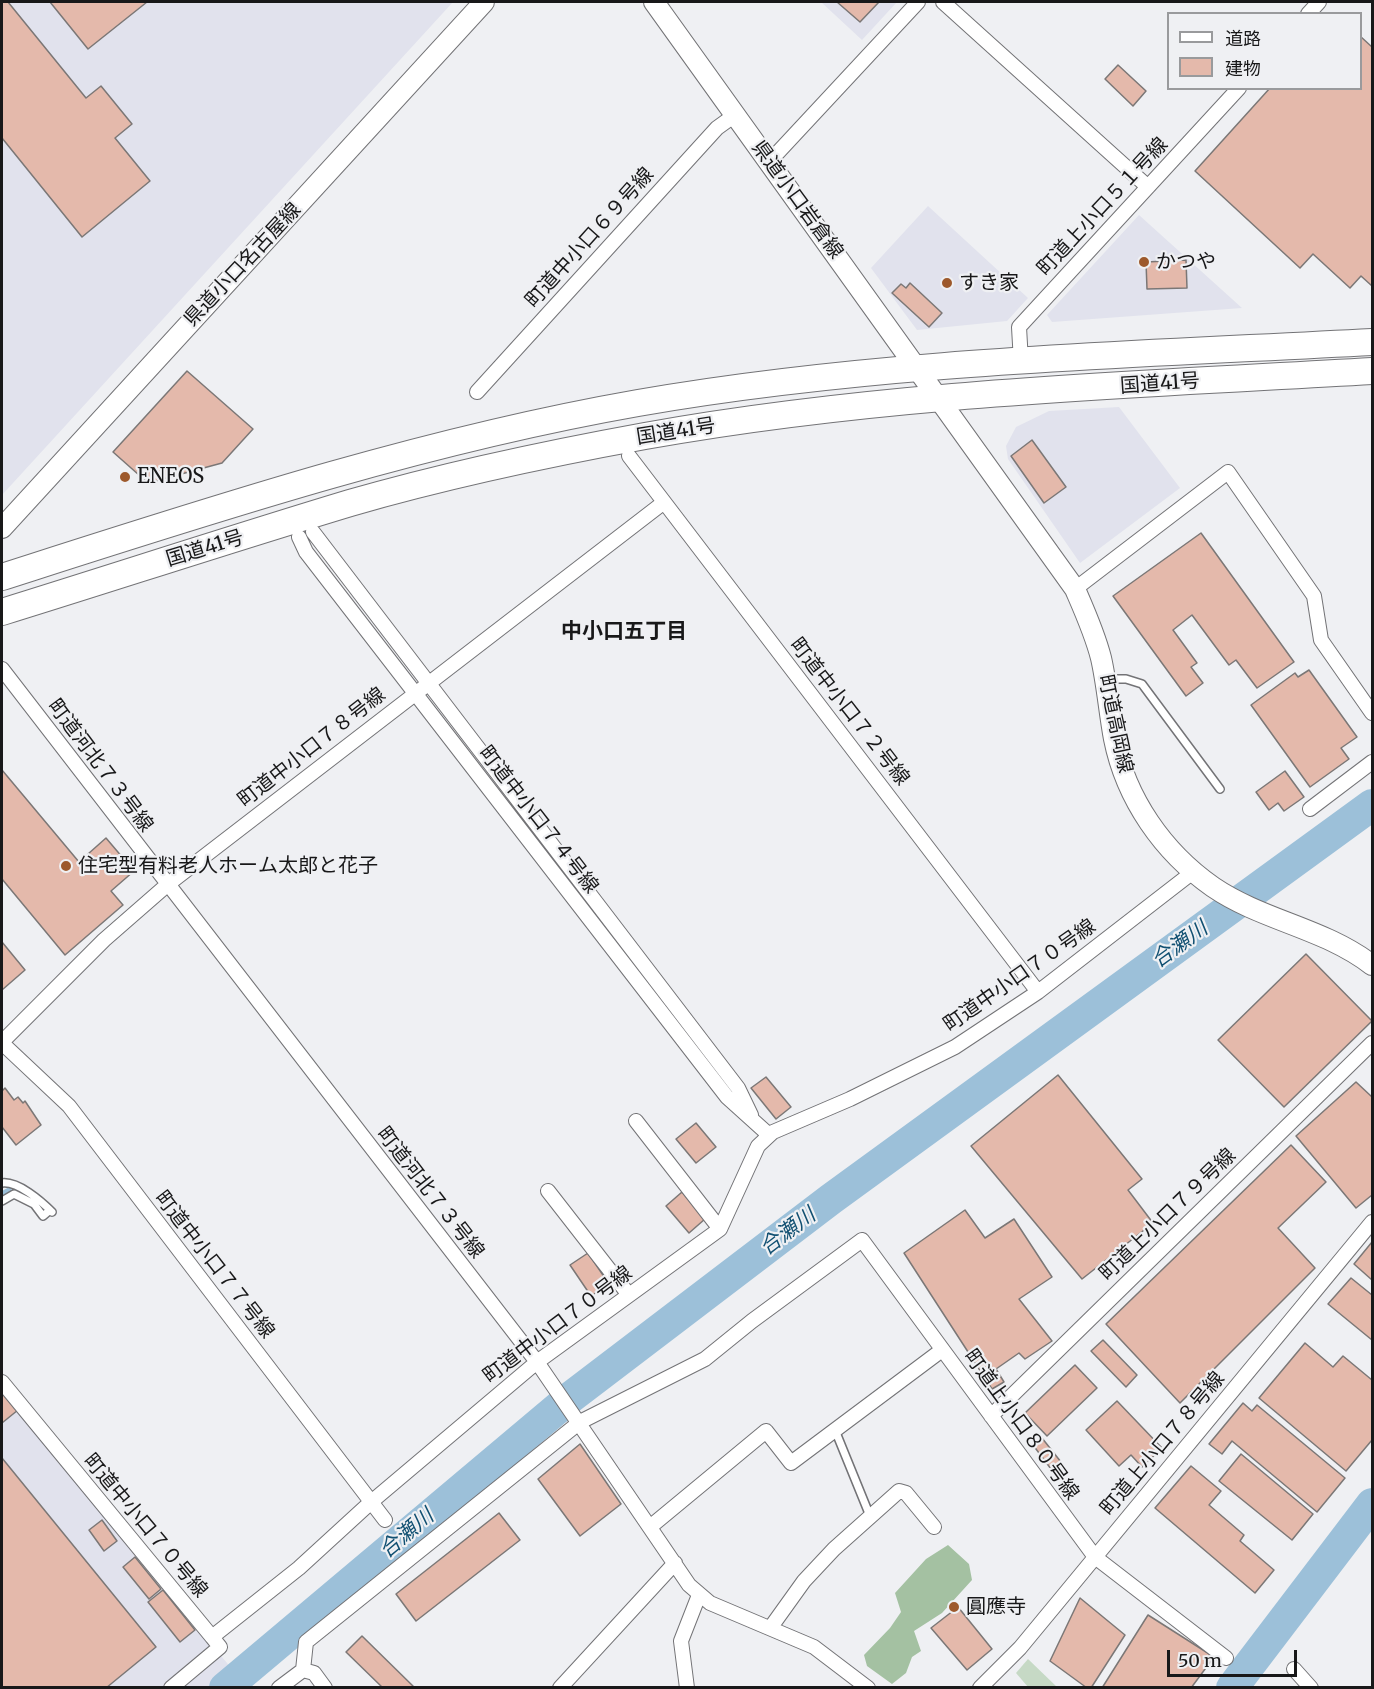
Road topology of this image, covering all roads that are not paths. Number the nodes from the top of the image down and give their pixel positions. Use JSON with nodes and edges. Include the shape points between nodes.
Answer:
{"nodes":[{"id":1,"x":484,"y":2,"type":"edge"},
{"id":2,"x":654,"y":2,"type":"edge"},
{"id":3,"x":918,"y":2,"type":"edge"},
{"id":4,"x":943,"y":2,"type":"edge"},
{"id":5,"x":1237,"y":90,"type":"edge"},
{"id":6,"x":735,"y":115,"type":"junction"},
{"id":7,"x":770,"y":162,"type":"junction"},
{"id":8,"x":1148,"y":187,"type":"junction"},
{"id":9,"x":1372,"y":342,"type":"edge"},
{"id":10,"x":1021,"y":362,"type":"junction"},
{"id":11,"x":919,"y":370,"type":"junction"},
{"id":12,"x":1372,"y":371,"type":"edge"},
{"id":13,"x":477,"y":392,"type":"dead end"},
{"id":14,"x":939,"y":398,"type":"junction"},
{"id":15,"x":629,"y":456,"type":"dead end"},
{"id":16,"x":663,"y":503,"type":"junction"},
{"id":17,"x":2,"y":528,"type":"edge"},
{"id":18,"x":313,"y":532,"type":"dead end"},
{"id":19,"x":298,"y":537,"type":"dead end"},
{"id":20,"x":2,"y":577,"type":"edge"},
{"id":21,"x":1075,"y":589,"type":"junction"},
{"id":22,"x":2,"y":612,"type":"edge"},
{"id":23,"x":2,"y":669,"type":"edge"},
{"id":24,"x":1105,"y":679,"type":"junction"},
{"id":25,"x":428,"y":684,"type":"junction"},
{"id":26,"x":415,"y":693,"type":"junction"},
{"id":27,"x":1372,"y":713,"type":"edge"},
{"id":28,"x":1372,"y":762,"type":"edge"},
{"id":29,"x":1220,"y":789,"type":"dead end"},
{"id":30,"x":1310,"y":809,"type":"dead end"},
{"id":31,"x":1193,"y":872,"type":"junction"},
{"id":32,"x":167,"y":885,"type":"junction"},
{"id":33,"x":1372,"y":965,"type":"edge"},
{"id":34,"x":1038,"y":992,"type":"junction"},
{"id":35,"x":1372,"y":1042,"type":"edge"},
{"id":36,"x":2,"y":1043,"type":"edge"},
{"id":37,"x":636,"y":1121,"type":"dead end"},
{"id":38,"x":754,"y":1121,"type":"junction"},
{"id":39,"x":768,"y":1134,"type":"junction"},
{"id":40,"x":2,"y":1184,"type":"edge"},
{"id":41,"x":548,"y":1191,"type":"dead end"},
{"id":42,"x":2,"y":1201,"type":"edge"},
{"id":43,"x":1372,"y":1222,"type":"edge"},
{"id":44,"x":720,"y":1229,"type":"junction"},
{"id":45,"x":629,"y":1295,"type":"junction"},
{"id":46,"x":942,"y":1350,"type":"junction"},
{"id":47,"x":537,"y":1362,"type":"junction"},
{"id":48,"x":2,"y":1382,"type":"edge"},
{"id":49,"x":991,"y":1416,"type":"junction"},
{"id":50,"x":578,"y":1419,"type":"junction"},
{"id":51,"x":835,"y":1430,"type":"junction"},
{"id":52,"x":370,"y":1503,"type":"junction"},
{"id":53,"x":870,"y":1516,"type":"junction"},
{"id":54,"x":385,"y":1520,"type":"dead end"},
{"id":55,"x":650,"y":1527,"type":"junction"},
{"id":56,"x":934,"y":1527,"type":"dead end"},
{"id":57,"x":1095,"y":1557,"type":"junction"},
{"id":58,"x":675,"y":1563,"type":"junction"},
{"id":59,"x":699,"y":1595,"type":"junction"},
{"id":60,"x":771,"y":1627,"type":"junction"},
{"id":61,"x":212,"y":1637,"type":"junction"},
{"id":62,"x":1226,"y":1658,"type":"dead end"},
{"id":63,"x":1294,"y":1669,"type":"dead end"},
{"id":64,"x":303,"y":1670,"type":"junction"},
{"id":65,"x":171,"y":1688,"type":"edge"},
{"id":66,"x":279,"y":1688,"type":"edge"},
{"id":67,"x":325,"y":1688,"type":"edge"},
{"id":68,"x":560,"y":1688,"type":"edge"},
{"id":69,"x":687,"y":1688,"type":"edge"},
{"id":70,"x":868,"y":1688,"type":"edge"},
{"id":71,"x":980,"y":1688,"type":"edge"},
{"id":72,"x":1311,"y":1688,"type":"edge"}],
"edges":[{"from":1,"to":17,"type":"main road","name":"県道小口名古屋線"},
{"from":2,"to":6,"type":"main road","name":"県道小口岩倉線"},
{"from":3,"to":7,"type":"street"},
{"from":4,"to":8,"type":"street"},
{"from":5,"to":8,"type":"street","name":"町道上小口５１号線"},
{"from":6,"to":7,"type":"main road","name":"県道小口岩倉線"},
{"from":6,"to":13,"type":"street","name":"町道中小口６９号線","via":[[717,128]]},
{"from":7,"to":11,"type":"main road","name":"県道小口岩倉線"},
{"from":8,"to":10,"type":"street","name":"町道上小口５１号線","via":[[1019,327]]},
{"from":9,"to":10,"type":"highway","name":"国道41号"},
{"from":10,"to":11,"type":"highway","name":"国道41号"},
{"from":11,"to":14,"type":"main road","name":"県道小口岩倉線"},
{"from":11,"to":20,"type":"highway","name":"国道41号","via":[[735,388],[551,420],[328,477]]},
{"from":12,"to":14,"type":"highway","name":"国道41号"},
{"from":14,"to":21,"type":"main road","name":"町道高岡線"},
{"from":14,"to":22,"type":"highway","name":"国道41号","via":[[682,430],[462,475],[353,502]]},
{"from":15,"to":16,"type":"street","name":"町道中小口７２号線"},
{"from":16,"to":25,"type":"street","name":"町道中小口７８号線"},
{"from":16,"to":34,"type":"street","name":"町道中小口７２号線"},
{"from":18,"to":25,"type":"street","name":"町道中小口７４号線"},
{"from":19,"to":26,"type":"street","name":"町道中小口７４号線"},
{"from":21,"to":24,"type":"main road","name":"町道高岡線","via":[[1093,631]]},
{"from":21,"to":27,"type":"street","via":[[1228,472],[1314,596],[1321,640]]},
{"from":23,"to":32,"type":"street","name":"町道河北７３号線"},
{"from":24,"to":29,"type":"lane","via":[[1142,684]]},
{"from":24,"to":31,"type":"main road","name":"町道高岡線","via":[[1118,755],[1134,797],[1160,838]]},
{"from":25,"to":26,"type":"street","name":"町道中小口７８号線"},
{"from":25,"to":38,"type":"street","name":"町道中小口７４号線","via":[[738,1088]]},
{"from":26,"to":32,"type":"street","name":"町道中小口７８号線"},
{"from":26,"to":38,"type":"street","name":"町道中小口７４号線","via":[[727,1097]]},
{"from":28,"to":30,"type":"street"},
{"from":31,"to":33,"type":"main road","name":"町道高岡線","via":[[1214,888],[1329,939]]},
{"from":31,"to":34,"type":"street","name":"町道中小口７０号線"},
{"from":32,"to":36,"type":"street","name":"町道中小口７８号線","via":[[104,940]]},
{"from":32,"to":47,"type":"street","name":"町道河北７３号線"},
{"from":34,"to":39,"type":"street","name":"町道中小口７０号線","via":[[955,1047]]},
{"from":35,"to":49,"type":"street","name":"町道上小口７９号線"},
{"from":36,"to":52,"type":"street","name":"町道中小口７７号線","via":[[69,1106]]},
{"from":37,"to":44,"type":"street"},
{"from":38,"to":39,"type":"street","name":"町道中小口７４号線"},
{"from":39,"to":44,"type":"street","name":"町道中小口７０号線","via":[[758,1146]]},
{"from":40,"to":42,"type":"lane","via":[[7,1182],[39,1199],[51,1211],[43,1216],[34,1204],[14,1194]]},
{"from":41,"to":45,"type":"street"},
{"from":43,"to":57,"type":"street","name":"町道上小口７８号線"},
{"from":44,"to":45,"type":"street","name":"町道中小口７０号線"},
{"from":45,"to":47,"type":"street","name":"町道中小口７０号線"},
{"from":46,"to":49,"type":"street","name":"町道上小口８０号線"},
{"from":46,"to":50,"type":"street","name":"町道上小口８０号線","via":[[862,1240],[705,1359]]},
{"from":46,"to":51,"type":"street"},
{"from":47,"to":50,"type":"street","name":"町道河北７３号線"},
{"from":47,"to":52,"type":"street","name":"町道中小口７０号線"},
{"from":48,"to":61,"type":"street","name":"町道中小口７０号線"},
{"from":49,"to":57,"type":"street","name":"町道上小口８０号線"},
{"from":50,"to":55,"type":"street","name":"町道河北７３号線"},
{"from":50,"to":64,"type":"street","via":[[306,1642]]},
{"from":51,"to":53,"type":"lane"},
{"from":51,"to":55,"type":"street","via":[[791,1462],[765,1431]]},
{"from":52,"to":54,"type":"street","name":"町道中小口７７号線"},
{"from":52,"to":61,"type":"street","name":"町道中小口７０号線","via":[[299,1568]]},
{"from":53,"to":56,"type":"street","via":[[899,1491],[906,1493]]},
{"from":53,"to":60,"type":"street","via":[[804,1581]]},
{"from":55,"to":58,"type":"street","name":"町道河北７３号線"},
{"from":57,"to":62,"type":"street","name":"町道上小口８０号線"},
{"from":57,"to":71,"type":"street","name":"町道上小口７８号線","via":[[1003,1667]]},
{"from":58,"to":59,"type":"street","name":"町道河北７３号線"},
{"from":58,"to":68,"type":"street"},
{"from":59,"to":60,"type":"street","name":"町道河北７３号線"},
{"from":59,"to":69,"type":"street","via":[[681,1641]]},
{"from":60,"to":70,"type":"street","name":"町道河北７３号線","via":[[814,1647]]},
{"from":61,"to":65,"type":"street","via":[[220,1647]]},
{"from":63,"to":72,"type":"street"},
{"from":64,"to":66,"type":"street"},
{"from":64,"to":67,"type":"street","via":[[314,1673]]}]}
